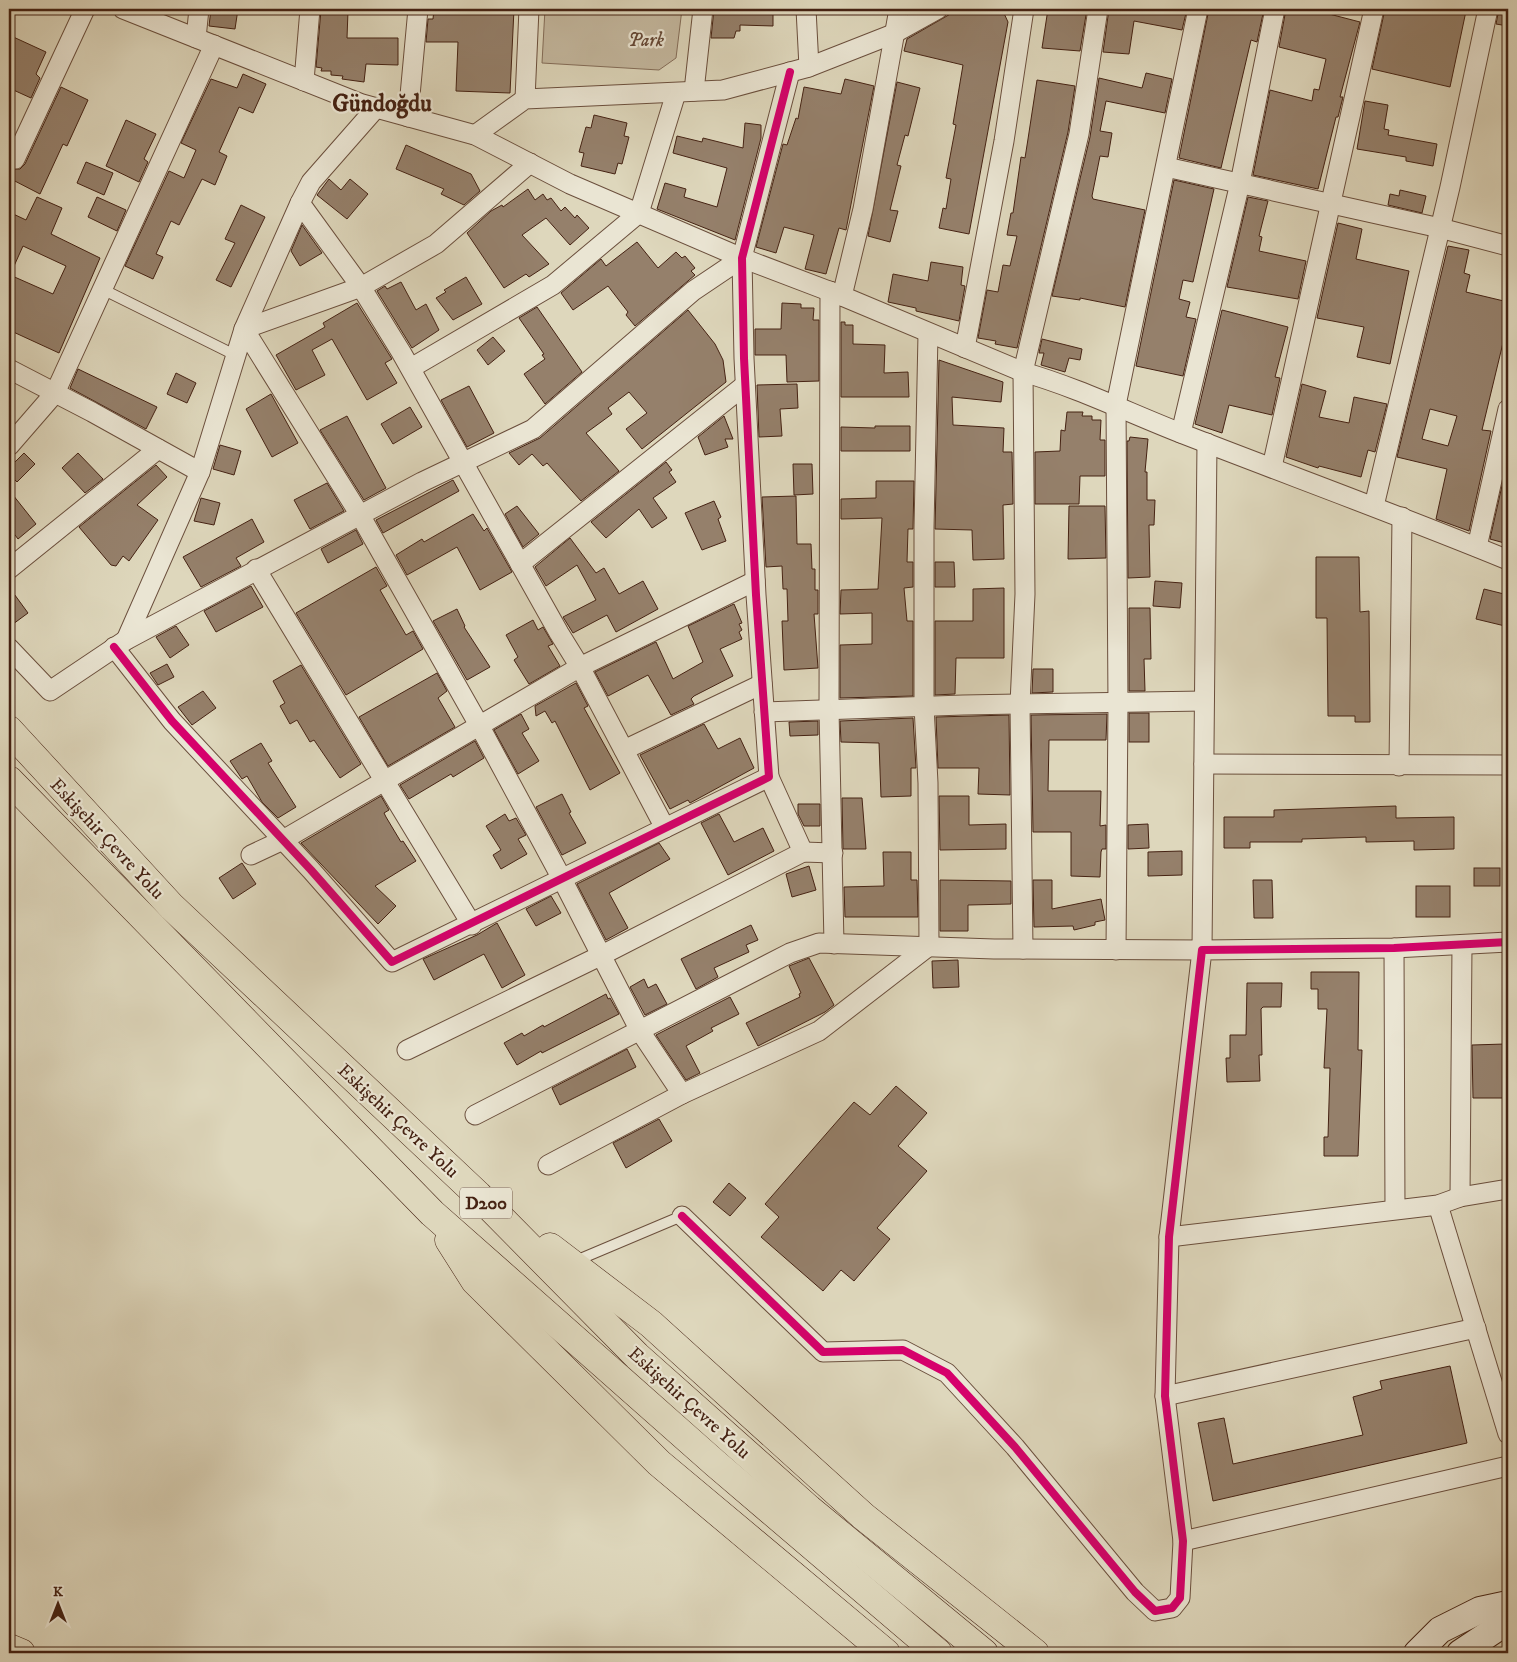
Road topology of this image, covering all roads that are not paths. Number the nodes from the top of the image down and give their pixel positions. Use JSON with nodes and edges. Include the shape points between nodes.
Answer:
{"nodes":[{"id":1,"x":86,"y":9,"type":"edge"},
{"id":2,"x":123,"y":9,"type":"edge"},
{"id":3,"x":198,"y":9,"type":"edge"},
{"id":4,"x":310,"y":9,"type":"edge"},
{"id":5,"x":418,"y":9,"type":"edge"},
{"id":6,"x":529,"y":9,"type":"edge"},
{"id":7,"x":703,"y":9,"type":"edge"},
{"id":8,"x":806,"y":9,"type":"edge"},
{"id":9,"x":899,"y":9,"type":"edge"},
{"id":10,"x":938,"y":9,"type":"edge"},
{"id":11,"x":1024,"y":9,"type":"edge"},
{"id":12,"x":1098,"y":9,"type":"edge"},
{"id":13,"x":1198,"y":9,"type":"edge"},
{"id":14,"x":1275,"y":9,"type":"edge"},
{"id":15,"x":1374,"y":9,"type":"edge"},
{"id":16,"x":1488,"y":9,"type":"edge"},
{"id":17,"x":893,"y":34,"type":"junction"},
{"id":18,"x":196,"y":38,"type":"junction"},
{"id":19,"x":214,"y":45,"type":"junction"},
{"id":20,"x":809,"y":67,"type":"junction"},
{"id":21,"x":790,"y":72,"type":"junction"},
{"id":22,"x":304,"y":81,"type":"junction"},
{"id":23,"x":685,"y":92,"type":"junction"},
{"id":24,"x":525,"y":99,"type":"junction"},
{"id":25,"x":376,"y":108,"type":"junction"},
{"id":26,"x":408,"y":117,"type":"junction"},
{"id":27,"x":474,"y":135,"type":"junction"},
{"id":28,"x":530,"y":163,"type":"junction"},
{"id":29,"x":11,"y":164,"type":"edge"},
{"id":30,"x":1166,"y":167,"type":"junction"},
{"id":31,"x":1240,"y":183,"type":"junction"},
{"id":32,"x":300,"y":203,"type":"junction"},
{"id":33,"x":1332,"y":204,"type":"junction"},
{"id":34,"x":639,"y":213,"type":"junction"},
{"id":35,"x":1440,"y":228,"type":"junction"},
{"id":36,"x":1508,"y":246,"type":"edge"},
{"id":37,"x":742,"y":258,"type":"junction"},
{"id":38,"x":361,"y":287,"type":"junction"},
{"id":39,"x":102,"y":289,"type":"junction"},
{"id":40,"x":836,"y":294,"type":"junction"},
{"id":41,"x":244,"y":329,"type":"junction"},
{"id":42,"x":928,"y":334,"type":"junction"},
{"id":43,"x":965,"y":348,"type":"junction"},
{"id":44,"x":235,"y":355,"type":"junction"},
{"id":45,"x":410,"y":368,"type":"junction"},
{"id":46,"x":9,"y":369,"type":"edge"},
{"id":47,"x":1024,"y":372,"type":"junction"},
{"id":48,"x":745,"y":385,"type":"junction"},
{"id":49,"x":55,"y":393,"type":"junction"},
{"id":50,"x":1116,"y":405,"type":"junction"},
{"id":51,"x":1508,"y":409,"type":"edge"},
{"id":52,"x":1181,"y":433,"type":"junction"},
{"id":53,"x":1207,"y":443,"type":"junction"},
{"id":54,"x":9,"y":446,"type":"edge"},
{"id":55,"x":158,"y":449,"type":"junction"},
{"id":56,"x":463,"y":462,"type":"junction"},
{"id":57,"x":1272,"y":468,"type":"junction"},
{"id":58,"x":200,"y":472,"type":"junction"},
{"id":59,"x":1374,"y":506,"type":"junction"},
{"id":60,"x":360,"y":514,"type":"junction"},
{"id":61,"x":1402,"y":517,"type":"junction"},
{"id":62,"x":1477,"y":547,"type":"junction"},
{"id":63,"x":1508,"y":560,"type":"edge"},
{"id":64,"x":520,"y":564,"type":"junction"},
{"id":65,"x":9,"y":568,"type":"edge"},
{"id":66,"x":256,"y":569,"type":"junction"},
{"id":67,"x":755,"y":581,"type":"junction"},
{"id":68,"x":120,"y":644,"type":"junction"},
{"id":69,"x":9,"y":648,"type":"edge"},
{"id":70,"x":580,"y":667,"type":"junction"},
{"id":71,"x":762,"y":684,"type":"junction"},
{"id":72,"x":1204,"y":701,"type":"junction"},
{"id":73,"x":1020,"y":704,"type":"junction"},
{"id":74,"x":1118,"y":704,"type":"junction"},
{"id":75,"x":924,"y":706,"type":"junction"},
{"id":76,"x":829,"y":709,"type":"junction"},
{"id":77,"x":764,"y":712,"type":"junction"},
{"id":78,"x":479,"y":724,"type":"junction"},
{"id":79,"x":9,"y":730,"type":"edge"},
{"id":80,"x":624,"y":750,"type":"junction"},
{"id":81,"x":1204,"y":764,"type":"junction"},
{"id":82,"x":1508,"y":765,"type":"edge"},
{"id":83,"x":1399,"y":766,"type":"junction"},
{"id":84,"x":769,"y":777,"type":"junction"},
{"id":85,"x":9,"y":780,"type":"edge"},
{"id":86,"x":383,"y":781,"type":"junction"},
{"id":87,"x":665,"y":828,"type":"junction"},
{"id":88,"x":283,"y":840,"type":"junction"},
{"id":89,"x":803,"y":852,"type":"junction"},
{"id":90,"x":833,"y":853,"type":"junction"},
{"id":91,"x":251,"y":854,"type":"dead end"},
{"id":92,"x":561,"y":877,"type":"junction"},
{"id":93,"x":472,"y":925,"type":"junction"},
{"id":94,"x":1508,"y":942,"type":"edge"},
{"id":95,"x":834,"y":944,"type":"junction"},
{"id":96,"x":1462,"y":945,"type":"junction"},
{"id":97,"x":928,"y":946,"type":"junction"},
{"id":98,"x":1394,"y":948,"type":"junction"},
{"id":99,"x":1023,"y":949,"type":"junction"},
{"id":100,"x":1116,"y":950,"type":"junction"},
{"id":101,"x":1202,"y":950,"type":"junction"},
{"id":102,"x":602,"y":955,"type":"junction"},
{"id":103,"x":640,"y":1031,"type":"junction"},
{"id":104,"x":407,"y":1050,"type":"dead end"},
{"id":105,"x":682,"y":1094,"type":"junction"},
{"id":106,"x":474,"y":1116,"type":"dead end"},
{"id":107,"x":548,"y":1165,"type":"dead end"},
{"id":108,"x":1508,"y":1189,"type":"edge"},
{"id":109,"x":478,"y":1195,"type":"junction"},
{"id":110,"x":1460,"y":1197,"type":"junction"},
{"id":111,"x":1438,"y":1205,"type":"junction"},
{"id":112,"x":1395,"y":1209,"type":"junction"},
{"id":113,"x":432,"y":1213,"type":"junction"},
{"id":114,"x":682,"y":1216,"type":"joint"},
{"id":115,"x":1168,"y":1237,"type":"junction"},
{"id":116,"x":571,"y":1263,"type":"junction"},
{"id":117,"x":1476,"y":1328,"type":"junction"},
{"id":118,"x":1165,"y":1396,"type":"junction"},
{"id":119,"x":1508,"y":1434,"type":"edge"},
{"id":120,"x":1508,"y":1466,"type":"edge"},
{"id":121,"x":1183,"y":1541,"type":"junction"},
{"id":122,"x":1508,"y":1604,"type":"edge"},
{"id":123,"x":1508,"y":1621,"type":"edge"},
{"id":124,"x":9,"y":1648,"type":"edge"},
{"id":125,"x":21,"y":1653,"type":"edge"},
{"id":126,"x":886,"y":1653,"type":"edge"},
{"id":127,"x":938,"y":1653,"type":"edge"},
{"id":128,"x":984,"y":1653,"type":"edge"},
{"id":129,"x":1035,"y":1653,"type":"edge"},
{"id":130,"x":1417,"y":1653,"type":"edge"},
{"id":131,"x":1460,"y":1653,"type":"edge"}],
"edges":[{"from":1,"to":29,"type":"street"},
{"from":2,"to":18,"type":"street"},
{"from":3,"to":18,"type":"street"},
{"from":4,"to":22,"type":"street"},
{"from":5,"to":26,"type":"street"},
{"from":6,"to":24,"type":"street"},
{"from":7,"to":23,"type":"street"},
{"from":8,"to":20,"type":"street"},
{"from":9,"to":17,"type":"street"},
{"from":10,"to":17,"type":"street"},
{"from":11,"to":43,"type":"street","via":[[1004,141]]},
{"from":12,"to":47,"type":"street","via":[[1079,134]]},
{"from":13,"to":30,"type":"street"},
{"from":14,"to":31,"type":"street"},
{"from":15,"to":33,"type":"street"},
{"from":16,"to":35,"type":"street"},
{"from":17,"to":20,"type":"street"},
{"from":17,"to":40,"type":"street","via":[[863,209]]},
{"from":18,"to":19,"type":"street"},
{"from":19,"to":22,"type":"street"},
{"from":19,"to":39,"type":"street"},
{"from":20,"to":21,"type":"street"},
{"from":21,"to":23,"type":"street","via":[[723,90]]},
{"from":21,"to":37,"type":"street"},
{"from":22,"to":25,"type":"street"},
{"from":23,"to":24,"type":"street"},
{"from":23,"to":34,"type":"street"},
{"from":24,"to":27,"type":"street"},
{"from":25,"to":26,"type":"street"},
{"from":25,"to":32,"type":"street","via":[[311,182]]},
{"from":26,"to":27,"type":"street"},
{"from":27,"to":28,"type":"street"},
{"from":28,"to":34,"type":"street"},
{"from":28,"to":38,"type":"street","via":[[436,244]]},
{"from":30,"to":31,"type":"street"},
{"from":30,"to":50,"type":"street"},
{"from":31,"to":33,"type":"street"},
{"from":31,"to":52,"type":"street"},
{"from":32,"to":38,"type":"street"},
{"from":32,"to":41,"type":"street"},
{"from":33,"to":35,"type":"street"},
{"from":33,"to":57,"type":"street"},
{"from":34,"to":37,"type":"street"},
{"from":34,"to":45,"type":"street","via":[[553,285]]},
{"from":35,"to":36,"type":"street"},
{"from":35,"to":59,"type":"street"},
{"from":37,"to":40,"type":"street"},
{"from":37,"to":48,"type":"street"},
{"from":37,"to":56,"type":"street","via":[[693,291],[532,429]]},
{"from":38,"to":41,"type":"street"},
{"from":38,"to":45,"type":"street"},
{"from":39,"to":44,"type":"lane"},
{"from":39,"to":49,"type":"street"},
{"from":40,"to":42,"type":"street"},
{"from":40,"to":76,"type":"street"},
{"from":41,"to":44,"type":"street"},
{"from":41,"to":60,"type":"street"},
{"from":42,"to":43,"type":"street"},
{"from":42,"to":75,"type":"street"},
{"from":43,"to":47,"type":"street"},
{"from":44,"to":58,"type":"street"},
{"from":45,"to":56,"type":"street"},
{"from":46,"to":49,"type":"street"},
{"from":47,"to":50,"type":"street"},
{"from":47,"to":73,"type":"street","via":[[1025,594]]},
{"from":48,"to":64,"type":"street"},
{"from":48,"to":67,"type":"street"},
{"from":49,"to":54,"type":"street"},
{"from":49,"to":55,"type":"street"},
{"from":50,"to":52,"type":"street"},
{"from":50,"to":74,"type":"street"},
{"from":51,"to":62,"type":"street"},
{"from":52,"to":53,"type":"street"},
{"from":53,"to":57,"type":"street"},
{"from":53,"to":72,"type":"street"},
{"from":55,"to":58,"type":"street"},
{"from":55,"to":65,"type":"street"},
{"from":56,"to":60,"type":"street"},
{"from":56,"to":64,"type":"street"},
{"from":57,"to":59,"type":"street"},
{"from":58,"to":68,"type":"street"},
{"from":59,"to":61,"type":"street"},
{"from":60,"to":66,"type":"street"},
{"from":60,"to":78,"type":"street"},
{"from":61,"to":62,"type":"street"},
{"from":61,"to":83,"type":"street"},
{"from":62,"to":63,"type":"street"},
{"from":64,"to":70,"type":"street"},
{"from":66,"to":68,"type":"street"},
{"from":66,"to":86,"type":"street"},
{"from":67,"to":70,"type":"street"},
{"from":67,"to":71,"type":"street"},
{"from":68,"to":69,"type":"street","via":[[50,691]]},
{"from":68,"to":88,"type":"street","via":[[172,721]]},
{"from":70,"to":78,"type":"street"},
{"from":70,"to":80,"type":"street"},
{"from":71,"to":77,"type":"street"},
{"from":71,"to":80,"type":"street"},
{"from":72,"to":74,"type":"street"},
{"from":72,"to":81,"type":"street"},
{"from":73,"to":74,"type":"street"},
{"from":73,"to":75,"type":"street"},
{"from":73,"to":99,"type":"street"},
{"from":74,"to":100,"type":"street"},
{"from":75,"to":76,"type":"street"},
{"from":75,"to":97,"type":"street","via":[[928,783]]},
{"from":76,"to":77,"type":"street"},
{"from":76,"to":90,"type":"street"},
{"from":77,"to":84,"type":"street"},
{"from":78,"to":86,"type":"street"},
{"from":78,"to":92,"type":"street"},
{"from":79,"to":109,"type":"main road","name":"Eskişehir Çevre Yolu","number":"D200","via":[[171,906]]},
{"from":80,"to":87,"type":"street"},
{"from":81,"to":83,"type":"street"},
{"from":81,"to":101,"type":"street"},
{"from":82,"to":83,"type":"street"},
{"from":84,"to":87,"type":"street"},
{"from":84,"to":89,"type":"street"},
{"from":85,"to":113,"type":"main road","name":"Eskişehir Çevre Yolu","number":"D200"},
{"from":86,"to":88,"type":"street"},
{"from":86,"to":93,"type":"street"},
{"from":87,"to":92,"type":"street"},
{"from":88,"to":91,"type":"street"},
{"from":88,"to":93,"type":"street","via":[[392,962]]},
{"from":89,"to":90,"type":"street"},
{"from":89,"to":102,"type":"street"},
{"from":90,"to":95,"type":"street"},
{"from":92,"to":93,"type":"street"},
{"from":92,"to":102,"type":"street"},
{"from":94,"to":96,"type":"street"},
{"from":95,"to":97,"type":"street"},
{"from":95,"to":103,"type":"street","via":[[819,943],[790,952]]},
{"from":96,"to":98,"type":"street"},
{"from":96,"to":110,"type":"street"},
{"from":97,"to":99,"type":"street"},
{"from":97,"to":105,"type":"street","via":[[819,1031]]},
{"from":98,"to":101,"type":"street"},
{"from":98,"to":112,"type":"street"},
{"from":99,"to":100,"type":"street"},
{"from":100,"to":101,"type":"street"},
{"from":101,"to":115,"type":"street"},
{"from":102,"to":103,"type":"street"},
{"from":102,"to":104,"type":"street"},
{"from":103,"to":105,"type":"street"},
{"from":103,"to":106,"type":"street"},
{"from":105,"to":107,"type":"street"},
{"from":108,"to":110,"type":"street"},
{"from":109,"to":116,"type":"main road"},
{"from":109,"to":128,"type":"main road","name":"Eskişehir Çevre Yolu","number":"D200","via":[[637,1356],[809,1509]]},
{"from":110,"to":111,"type":"street"},
{"from":111,"to":112,"type":"street"},
{"from":111,"to":117,"type":"street"},
{"from":112,"to":115,"type":"street"},
{"from":113,"to":126,"type":"main road","via":[[475,1281],[659,1463]]},
{"from":113,"to":127,"type":"main road","name":"Eskişehir Çevre Yolu","number":"D200","via":[[708,1457]]},
{"from":114,"to":116,"type":"lane"},
{"from":114,"to":121,"type":"street","via":[[823,1352],[903,1350],[947,1373],[1015,1447],[1134,1592],[1156,1611],[1172,1608],[1180,1598]]},
{"from":115,"to":118,"type":"street"},
{"from":116,"to":129,"type":"main road","via":[[651,1324],[863,1516]]},
{"from":117,"to":118,"type":"street"},
{"from":117,"to":119,"type":"street"},
{"from":118,"to":121,"type":"street"},
{"from":120,"to":121,"type":"street"},
{"from":122,"to":130,"type":"main road","via":[[1480,1610],[1440,1630]]},
{"from":123,"to":131,"type":"main road"},
{"from":124,"to":125,"type":"main road"}]}
